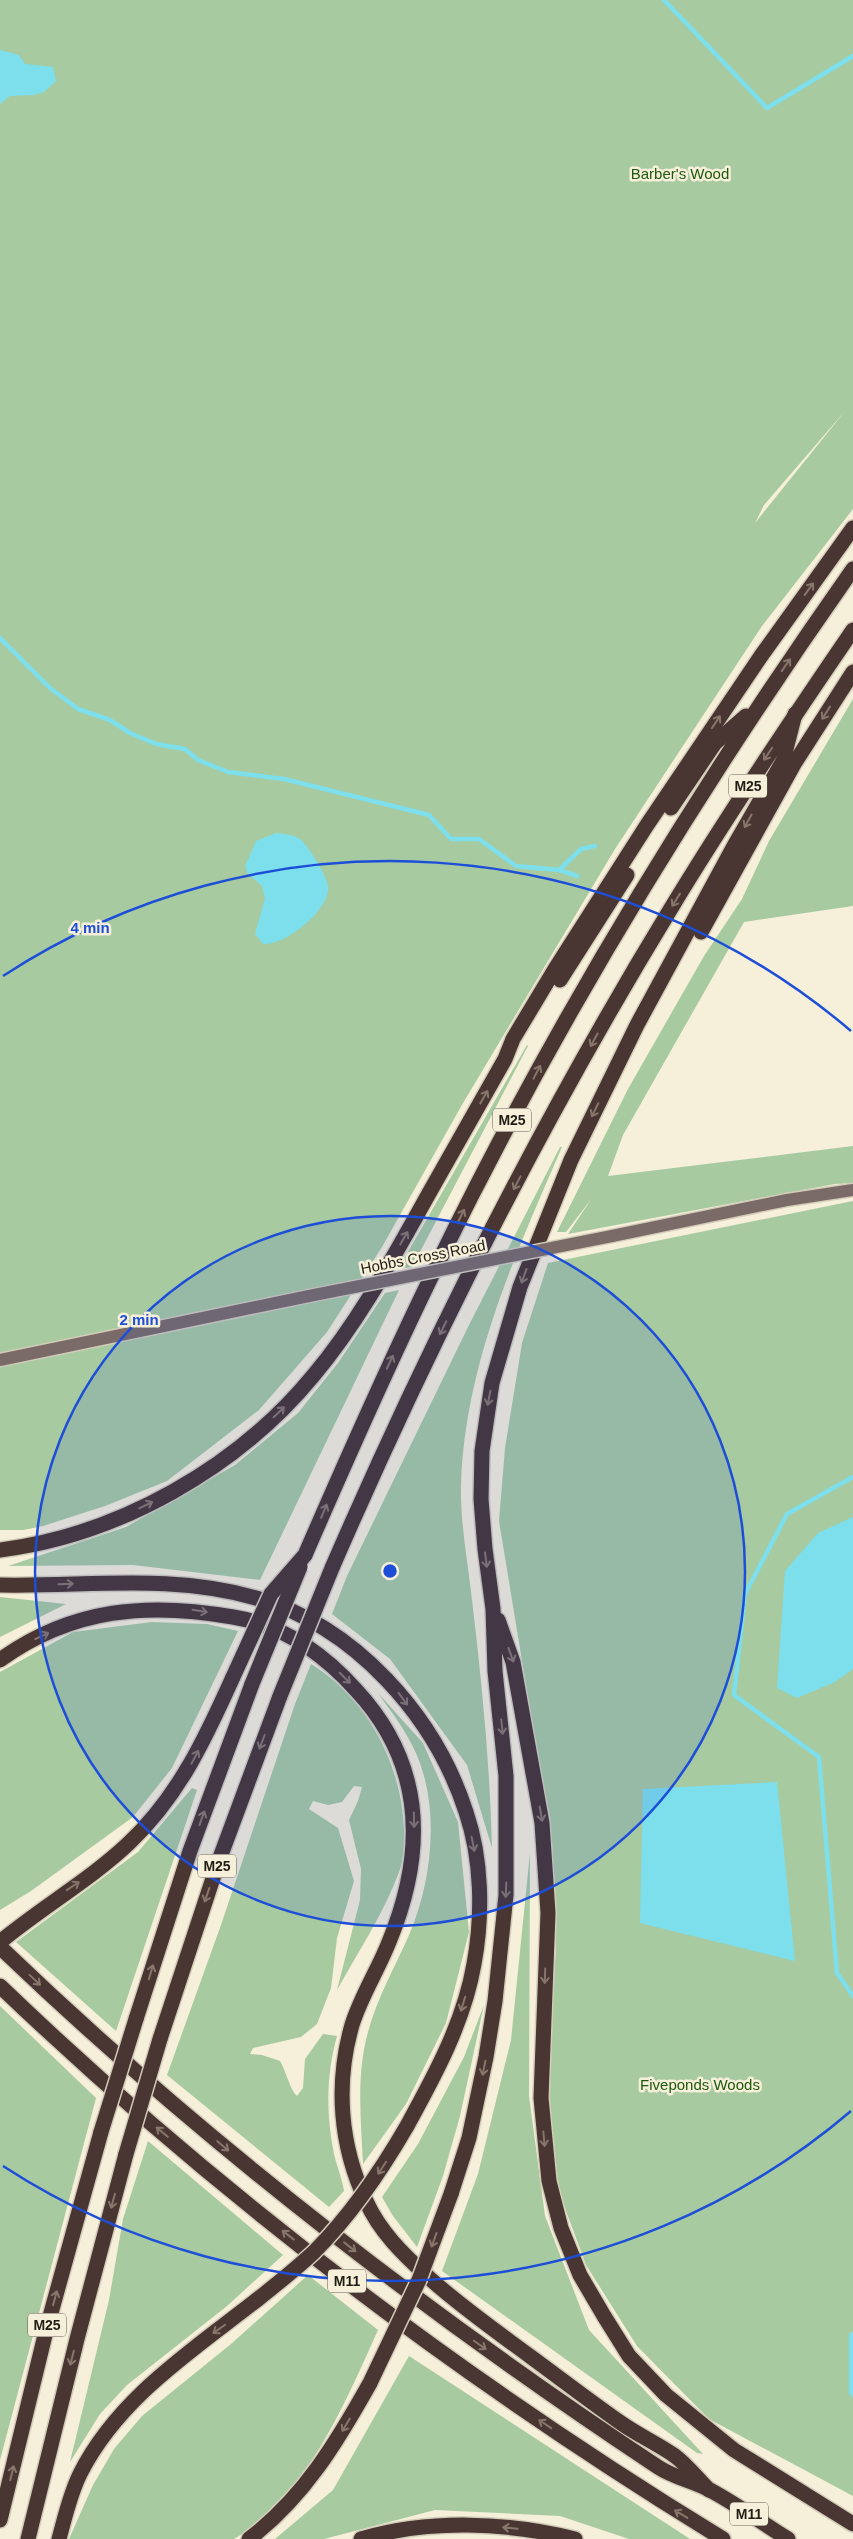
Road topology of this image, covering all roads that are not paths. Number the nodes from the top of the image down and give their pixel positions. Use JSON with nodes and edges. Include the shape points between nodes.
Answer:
{"nodes":[{"id":1,"x":853,"y":528,"type":"edge"},
{"id":2,"x":853,"y":569,"type":"edge"},
{"id":3,"x":853,"y":630,"type":"edge"},
{"id":4,"x":853,"y":672,"type":"edge"},
{"id":5,"x":758,"y":706,"type":"junction"},
{"id":6,"x":795,"y":714,"type":"junction"},
{"id":7,"x":505,"y":1059,"type":"junction"},
{"id":8,"x":617,"y":1067,"type":"junction"},
{"id":9,"x":853,"y":1190,"type":"edge"},
{"id":10,"x":0,"y":1360,"type":"edge"},
{"id":11,"x":0,"y":1550,"type":"edge"},
{"id":12,"x":305,"y":1556,"type":"junction"},
{"id":13,"x":0,"y":1584,"type":"edge"},
{"id":14,"x":494,"y":1609,"type":"junction"},
{"id":15,"x":0,"y":1660,"type":"edge"},
{"id":16,"x":0,"y":1942,"type":"edge"},
{"id":17,"x":0,"y":1947,"type":"edge"},
{"id":18,"x":0,"y":1986,"type":"edge"},
{"id":19,"x":710,"y":2490,"type":"junction"},
{"id":20,"x":0,"y":2520,"type":"edge"},
{"id":21,"x":853,"y":2524,"type":"edge"},
{"id":22,"x":30,"y":2533,"type":"edge"},
{"id":23,"x":55,"y":2536,"type":"edge"},
{"id":24,"x":249,"y":2539,"type":"edge"},
{"id":25,"x":361,"y":2539,"type":"edge"},
{"id":26,"x":576,"y":2539,"type":"edge"},
{"id":27,"x":723,"y":2539,"type":"edge"},
{"id":28,"x":788,"y":2539,"type":"edge"}],
"edges":[{"from":7,"to":1,"type":"highway","one_way":true,"via":[[512,1039],[642,832]]},
{"from":5,"to":2,"type":"highway","number":"M25","one_way":true},
{"from":3,"to":6,"type":"highway","number":"M25"},
{"from":4,"to":8,"type":"highway","one_way":true,"via":[[786,779],[644,1029]]},
{"from":5,"to":7,"type":"highway","number":"M25","via":[[715,743],[519,1044]]},
{"from":12,"to":5,"type":"highway","number":"M25","one_way":true,"via":[[403,1334],[490,1160],[610,944]]},
{"from":6,"to":8,"type":"highway","one_way":true,"via":[[783,761],[734,846]]},
{"from":6,"to":22,"type":"highway","number":"M25","one_way":true,"bridge":true,"via":[[669,910],[558,1106],[481,1252],[332,1568],[218,1862],[160,2039],[79,2330]]},
{"from":11,"to":7,"type":"highway","one_way":true,"via":[[83,1530],[156,1500],[225,1458],[286,1406],[333,1350],[370,1297]]},
{"from":8,"to":14,"type":"highway","one_way":true,"via":[[583,1134],[544,1224],[511,1316],[492,1383],[482,1451],[481,1498]]},
{"from":9,"to":10,"type":"street","name":"Hobbs Cross Road","bridge":true,"via":[[787,1200]]},
{"from":16,"to":12,"type":"highway","one_way":true,"bridge":true,"via":[[33,1914],[112,1858],[158,1813],[195,1758],[271,1594]]},
{"from":20,"to":12,"type":"highway","number":"M25","one_way":true,"bridge":true,"via":[[46,2331],[136,2018],[190,1851],[252,1684]]},
{"from":13,"to":23,"type":"highway","one_way":true,"bridge":true,"via":[[183,1584],[253,1597],[291,1611],[326,1630],[366,1660],[397,1691],[437,1745],[467,1814],[479,1892],[477,1946],[466,1995],[437,2069],[377,2175],[330,2235],[298,2267],[178,2359],[153,2372],[119,2403],[71,2473],[60,2497]]},
{"from":14,"to":21,"type":"highway","one_way":true,"via":[[513,1662],[542,1822],[548,1913],[541,2098],[548,2182],[561,2228],[580,2274],[604,2316],[629,2356],[666,2396],[734,2450]]},
{"from":14,"to":24,"type":"highway","one_way":true,"bridge":true,"via":[[495,1671],[506,1776],[506,1895],[498,1983],[469,2138],[419,2280],[370,2382],[316,2472],[290,2504]]},
{"from":15,"to":19,"type":"highway","one_way":true,"via":[[43,1635],[82,1620],[124,1611],[192,1610],[243,1619],[287,1635],[326,1660],[364,1698],[388,1730],[408,1782],[414,1811],[411,1872],[402,1907],[354,2020],[342,2089],[343,2128],[368,2207],[394,2245],[454,2300],[623,2425],[676,2457]]},
{"from":17,"to":19,"type":"highway","number":"M11","one_way":true,"via":[[172,2104],[380,2270],[459,2330],[661,2469]]},
{"from":27,"to":18,"type":"highway","number":"M11","one_way":true,"via":[[495,2390],[279,2229],[161,2131]]},
{"from":19,"to":28,"type":"highway","number":"M11"},
{"from":26,"to":25,"type":"highway","one_way":true,"via":[[483,2525],[447,2525]]}]}
